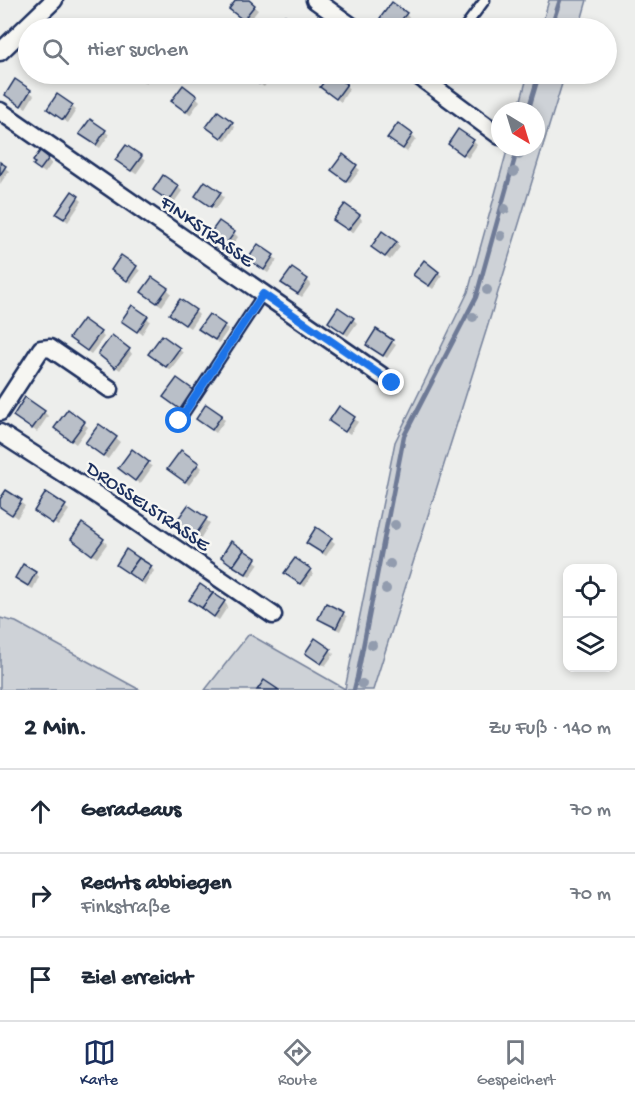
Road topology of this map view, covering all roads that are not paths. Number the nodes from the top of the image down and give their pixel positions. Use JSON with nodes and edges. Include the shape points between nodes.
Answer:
{"nodes":[{"id":1,"x":54,"y":0,"type":"edge"},
{"id":2,"x":315,"y":0,"type":"edge"},
{"id":3,"x":485,"y":0,"type":"edge"},
{"id":4,"x":35,"y":18,"type":"edge"},
{"id":5,"x":340,"y":18,"type":"edge"},
{"id":6,"x":472,"y":18,"type":"edge"},
{"id":7,"x":18,"y":35,"type":"edge"},
{"id":8,"x":0,"y":52,"type":"edge"},
{"id":9,"x":430,"y":84,"type":"edge"},
{"id":10,"x":0,"y":111,"type":"edge"},
{"id":11,"x":491,"y":129,"type":"edge"},
{"id":12,"x":263,"y":294,"type":"junction"},
{"id":13,"x":392,"y":383,"type":"dead end"},
{"id":14,"x":110,"y":389,"type":"dead end"},
{"id":15,"x":0,"y":412,"type":"edge"},
{"id":16,"x":179,"y":421,"type":"dead end"},
{"id":17,"x":0,"y":433,"type":"edge"},
{"id":18,"x":273,"y":615,"type":"dead end"}],
"edges":[{"from":1,"to":4,"type":"street"},
{"from":2,"to":5,"type":"street"},
{"from":3,"to":6,"type":"lane"},
{"from":7,"to":8,"type":"street"},
{"from":9,"to":11,"type":"street"},
{"from":10,"to":12,"type":"street","name":"FINKSTRASSE"},
{"from":12,"to":13,"type":"street","name":"FINKSTRASSE"},
{"from":12,"to":16,"type":"lane"},
{"from":14,"to":15,"type":"street","via":[[50,348],[41,349]]},
{"from":17,"to":18,"type":"street","name":"DROSSELSTRASSE"}]}
